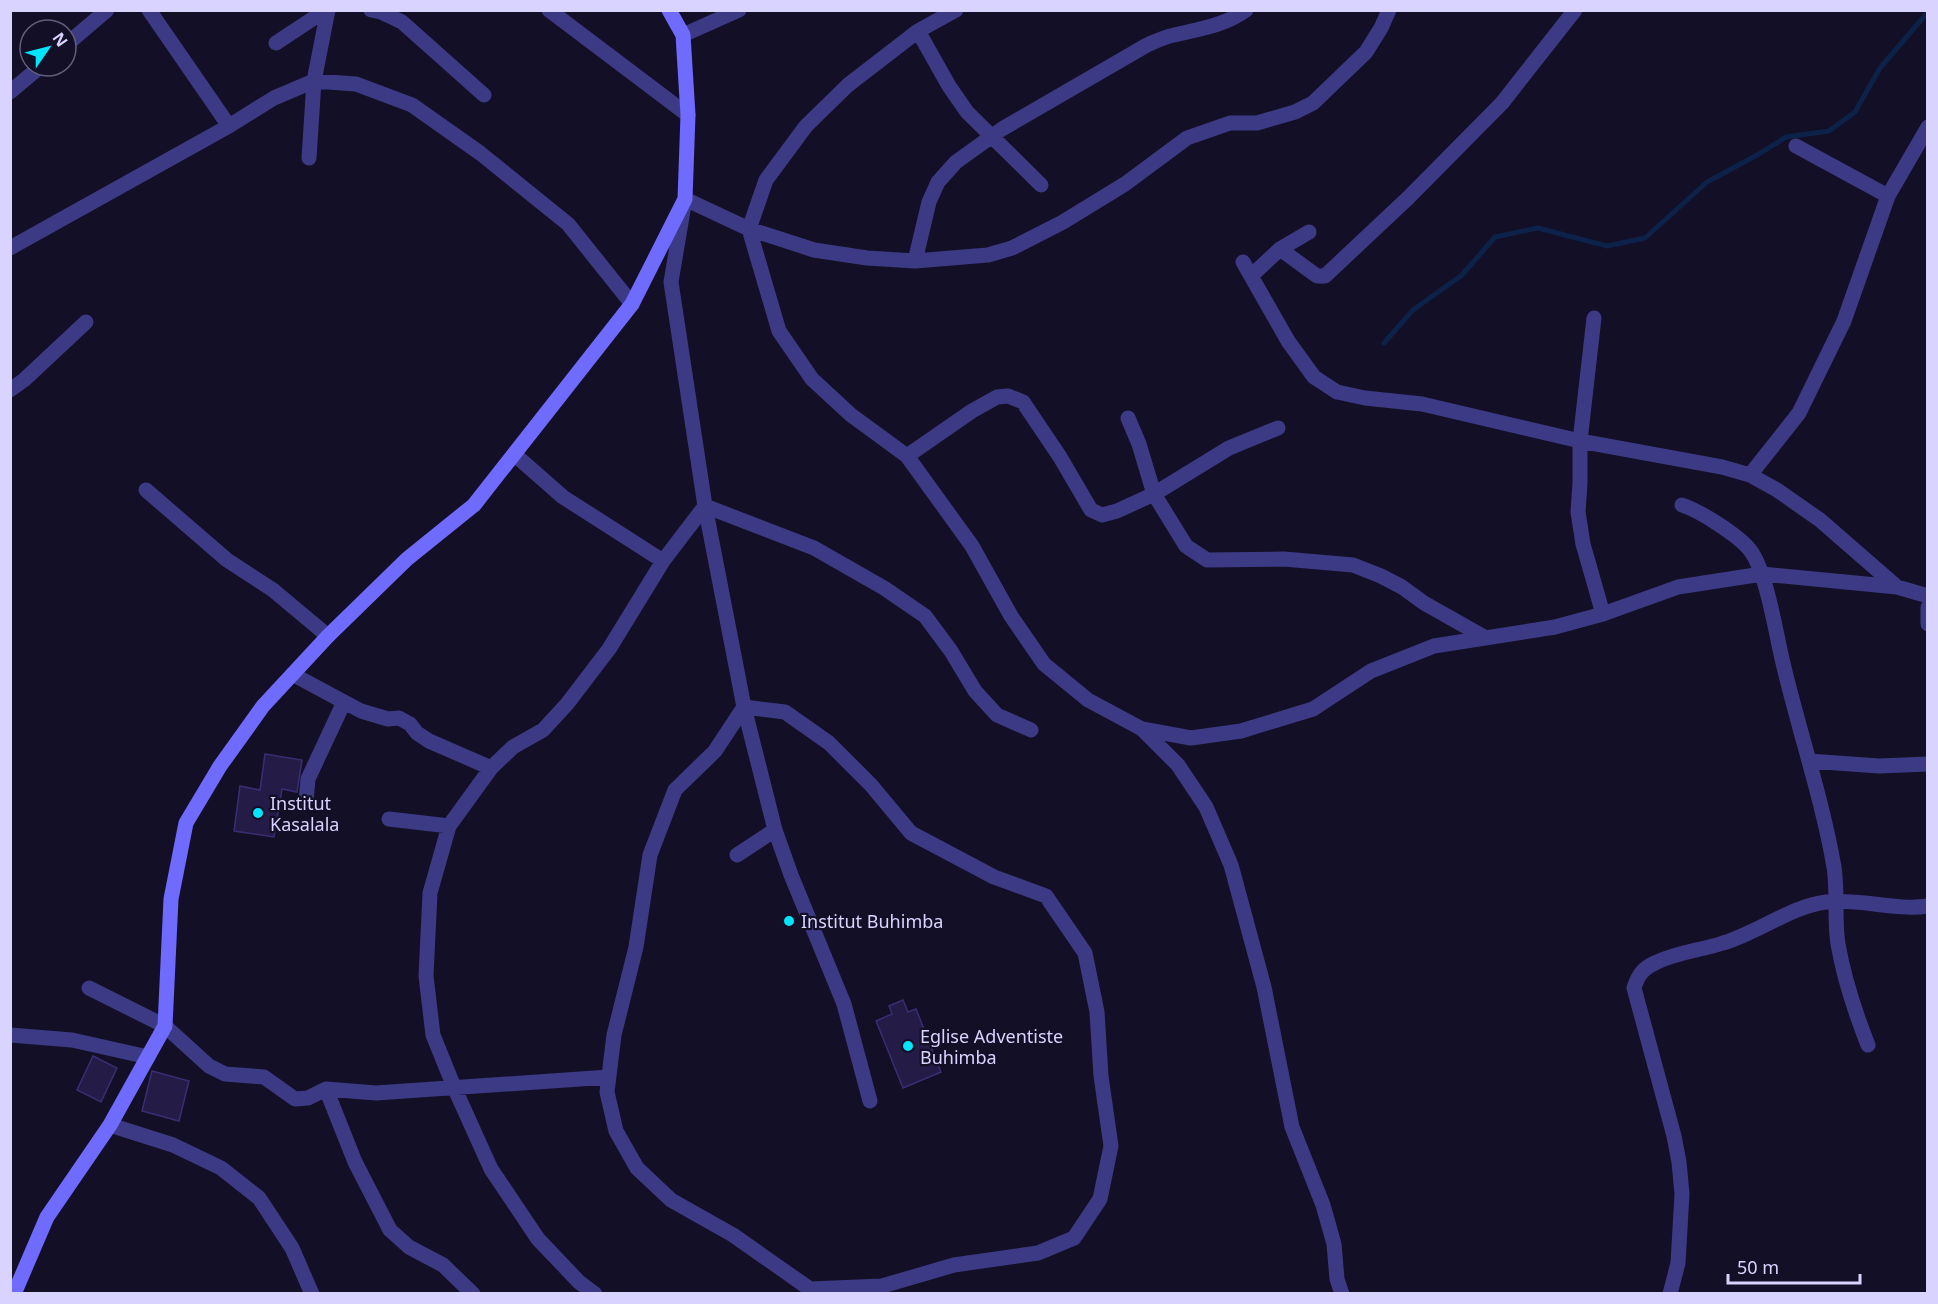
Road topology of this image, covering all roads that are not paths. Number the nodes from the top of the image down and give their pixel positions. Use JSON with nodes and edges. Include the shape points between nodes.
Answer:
{"nodes":[{"id":1,"x":107,"y":10,"type":"edge"},
{"id":2,"x":148,"y":10,"type":"edge"},
{"id":3,"x":327,"y":10,"type":"edge"},
{"id":4,"x":371,"y":10,"type":"edge"},
{"id":5,"x":549,"y":10,"type":"edge"},
{"id":6,"x":669,"y":10,"type":"edge"},
{"id":7,"x":739,"y":10,"type":"edge"},
{"id":8,"x":956,"y":10,"type":"edge"},
{"id":9,"x":1246,"y":10,"type":"edge"},
{"id":10,"x":1389,"y":10,"type":"edge"},
{"id":11,"x":1575,"y":10,"type":"edge"},
{"id":12,"x":918,"y":31,"type":"junction"},
{"id":13,"x":78,"y":35,"type":"edge"},
{"id":14,"x":682,"y":35,"type":"junction"},
{"id":15,"x":276,"y":43,"type":"dead end"},
{"id":16,"x":27,"y":78,"type":"edge"},
{"id":17,"x":314,"y":81,"type":"junction"},
{"id":18,"x":10,"y":92,"type":"edge"},
{"id":19,"x":484,"y":96,"type":"dead end"},
{"id":20,"x":688,"y":115,"type":"junction"},
{"id":21,"x":229,"y":126,"type":"junction"},
{"id":22,"x":1928,"y":127,"type":"edge"},
{"id":23,"x":993,"y":136,"type":"junction"},
{"id":24,"x":1796,"y":146,"type":"dead end"},
{"id":25,"x":309,"y":158,"type":"dead end"},
{"id":26,"x":1041,"y":185,"type":"dead end"},
{"id":27,"x":1888,"y":196,"type":"junction"},
{"id":28,"x":685,"y":199,"type":"junction"},
{"id":29,"x":749,"y":229,"type":"junction"},
{"id":30,"x":1309,"y":232,"type":"dead end"},
{"id":31,"x":10,"y":248,"type":"edge"},
{"id":32,"x":1280,"y":249,"type":"junction"},
{"id":33,"x":915,"y":261,"type":"junction"},
{"id":34,"x":1243,"y":262,"type":"dead end"},
{"id":35,"x":1251,"y":276,"type":"junction"},
{"id":36,"x":632,"y":304,"type":"junction"},
{"id":37,"x":1594,"y":318,"type":"dead end"},
{"id":38,"x":87,"y":322,"type":"dead end"},
{"id":39,"x":10,"y":390,"type":"edge"},
{"id":40,"x":1128,"y":418,"type":"dead end"},
{"id":41,"x":1278,"y":428,"type":"dead end"},
{"id":42,"x":1580,"y":441,"type":"junction"},
{"id":43,"x":514,"y":454,"type":"junction"},
{"id":44,"x":907,"y":456,"type":"junction"},
{"id":45,"x":1750,"y":475,"type":"junction"},
{"id":46,"x":146,"y":490,"type":"dead end"},
{"id":47,"x":1154,"y":494,"type":"junction"},
{"id":48,"x":1682,"y":505,"type":"dead end"},
{"id":49,"x":705,"y":506,"type":"junction"},
{"id":50,"x":663,"y":561,"type":"junction"},
{"id":51,"x":1762,"y":574,"type":"junction"},
{"id":52,"x":1897,"y":587,"type":"junction"},
{"id":53,"x":1928,"y":596,"type":"edge"},
{"id":54,"x":1928,"y":607,"type":"edge"},
{"id":55,"x":1603,"y":614,"type":"junction"},
{"id":56,"x":1928,"y":624,"type":"edge"},
{"id":57,"x":328,"y":636,"type":"junction"},
{"id":58,"x":1486,"y":638,"type":"junction"},
{"id":59,"x":294,"y":675,"type":"junction"},
{"id":60,"x":344,"y":702,"type":"junction"},
{"id":61,"x":744,"y":707,"type":"junction"},
{"id":62,"x":1142,"y":729,"type":"junction"},
{"id":63,"x":1031,"y":730,"type":"dead end"},
{"id":64,"x":1809,"y":761,"type":"junction"},
{"id":65,"x":1928,"y":764,"type":"edge"},
{"id":66,"x":491,"y":768,"type":"junction"},
{"id":67,"x":306,"y":801,"type":"dead end"},
{"id":68,"x":389,"y":819,"type":"dead end"},
{"id":69,"x":449,"y":826,"type":"junction"},
{"id":70,"x":775,"y":830,"type":"junction"},
{"id":71,"x":737,"y":855,"type":"dead end"},
{"id":72,"x":1836,"y":901,"type":"junction"},
{"id":73,"x":1928,"y":906,"type":"edge"},
{"id":74,"x":89,"y":988,"type":"dead end"},
{"id":75,"x":165,"y":1026,"type":"junction"},
{"id":76,"x":10,"y":1035,"type":"edge"},
{"id":77,"x":1868,"y":1045,"type":"dead end"},
{"id":78,"x":148,"y":1057,"type":"junction"},
{"id":79,"x":609,"y":1077,"type":"junction"},
{"id":80,"x":454,"y":1088,"type":"junction"},
{"id":81,"x":326,"y":1089,"type":"junction"},
{"id":82,"x":870,"y":1101,"type":"dead end"},
{"id":83,"x":110,"y":1125,"type":"junction"},
{"id":84,"x":14,"y":1293,"type":"edge"},
{"id":85,"x":312,"y":1293,"type":"edge"},
{"id":86,"x":473,"y":1293,"type":"edge"},
{"id":87,"x":595,"y":1293,"type":"edge"},
{"id":88,"x":1342,"y":1293,"type":"edge"},
{"id":89,"x":1670,"y":1293,"type":"edge"}],
"edges":[{"from":1,"to":13,"type":"street"},
{"from":2,"to":21,"type":"street"},
{"from":3,"to":15,"type":"street"},
{"from":3,"to":17,"type":"street"},
{"from":4,"to":19,"type":"street","via":[[402,22]]},
{"from":5,"to":20,"type":"street"},
{"from":6,"to":14,"type":"street"},
{"from":7,"to":14,"type":"street"},
{"from":8,"to":12,"type":"street"},
{"from":9,"to":23,"type":"street","via":[[1235,18],[1147,45]]},
{"from":10,"to":33,"type":"street","via":[[1366,52],[1313,103],[1257,123],[1230,123],[1187,138],[1125,184],[1012,249],[988,255]]},
{"from":11,"to":32,"type":"street","via":[[1502,103],[1325,276],[1317,276]]},
{"from":12,"to":23,"type":"street","via":[[967,112]]},
{"from":12,"to":29,"type":"street","via":[[848,85],[806,126],[766,180]]},
{"from":14,"to":20,"type":"street"},
{"from":16,"to":18,"type":"street"},
{"from":17,"to":21,"type":"street","via":[[274,98]]},
{"from":17,"to":25,"type":"street"},
{"from":17,"to":36,"type":"street","via":[[356,84],[412,105],[480,153],[568,224]]},
{"from":20,"to":28,"type":"street"},
{"from":21,"to":31,"type":"street"},
{"from":22,"to":27,"type":"street"},
{"from":23,"to":26,"type":"street"},
{"from":23,"to":33,"type":"street","via":[[956,162],[938,182],[929,202]]},
{"from":24,"to":27,"type":"street"},
{"from":27,"to":45,"type":"street","via":[[1844,321],[1804,403]]},
{"from":28,"to":29,"type":"street"},
{"from":28,"to":36,"type":"street"},
{"from":28,"to":49,"type":"street","via":[[671,282]]},
{"from":29,"to":33,"type":"street","via":[[814,250]]},
{"from":29,"to":44,"type":"street","via":[[779,331],[812,380]]},
{"from":30,"to":32,"type":"street"},
{"from":32,"to":35,"type":"street"},
{"from":34,"to":35,"type":"street"},
{"from":35,"to":42,"type":"street","via":[[1288,341],[1314,377],[1337,392],[1365,399],[1422,404]]},
{"from":36,"to":43,"type":"street"},
{"from":37,"to":42,"type":"street"},
{"from":38,"to":39,"type":"street"},
{"from":40,"to":47,"type":"street"},
{"from":41,"to":47,"type":"street","via":[[1229,448]]},
{"from":42,"to":45,"type":"street"},
{"from":42,"to":55,"type":"street","via":[[1578,512]]},
{"from":43,"to":50,"type":"street","via":[[563,497]]},
{"from":43,"to":57,"type":"street","via":[[474,505],[407,559]]},
{"from":44,"to":47,"type":"street","via":[[972,411],[997,397],[1008,396],[1023,402],[1036,419],[1091,510],[1102,514],[1117,511]]},
{"from":44,"to":62,"type":"street","via":[[972,546],[1011,616],[1044,664],[1088,700]]},
{"from":45,"to":52,"type":"street","via":[[1820,520]]},
{"from":46,"to":57,"type":"street","via":[[227,560],[273,590]]},
{"from":47,"to":58,"type":"street","via":[[1185,546],[1208,560],[1284,559],[1353,565],[1402,587]]},
{"from":48,"to":51,"type":"street","via":[[1738,538]]},
{"from":49,"to":50,"type":"street"},
{"from":49,"to":61,"type":"street"},
{"from":49,"to":63,"type":"street","via":[[814,548],[926,616],[982,699],[997,715]]},
{"from":50,"to":66,"type":"street","via":[[609,649],[567,704],[543,730],[513,747]]},
{"from":51,"to":52,"type":"street"},
{"from":51,"to":55,"type":"street","via":[[1678,587]]},
{"from":51,"to":64,"type":"street"},
{"from":52,"to":53,"type":"street"},
{"from":54,"to":56,"type":"street"},
{"from":55,"to":58,"type":"street","via":[[1555,627]]},
{"from":57,"to":59,"type":"street"},
{"from":58,"to":62,"type":"street","via":[[1434,646],[1371,671],[1313,709],[1241,731],[1191,738]]},
{"from":59,"to":60,"type":"street"},
{"from":59,"to":75,"type":"street","via":[[263,706],[186,822],[171,899]]},
{"from":60,"to":66,"type":"street","via":[[375,716],[399,718],[429,741]]},
{"from":60,"to":67,"type":"street","via":[[308,779]]},
{"from":61,"to":70,"type":"street"},
{"from":61,"to":79,"type":"street","via":[[715,751],[675,790],[650,855]]},
{"from":61,"to":79,"type":"street","via":[[785,712],[829,743],[911,833],[994,877],[1046,896],[1085,953],[1097,1012],[1111,1146],[1100,1199],[1074,1238],[1038,1253],[954,1265],[882,1286],[810,1289],[732,1235],[671,1200],[637,1168],[616,1131],[607,1092]]},
{"from":62,"to":88,"type":"street","via":[[1178,765],[1206,807],[1231,865],[1264,987],[1292,1127],[1323,1206],[1334,1244],[1336,1280]]},
{"from":64,"to":65,"type":"street","via":[[1879,766]]},
{"from":64,"to":72,"type":"street","via":[[1834,869]]},
{"from":66,"to":69,"type":"street"},
{"from":68,"to":69,"type":"street"},
{"from":69,"to":80,"type":"street","via":[[430,893],[426,976],[433,1035]]},
{"from":70,"to":71,"type":"street"},
{"from":70,"to":82,"type":"street","via":[[844,1004]]},
{"from":72,"to":73,"type":"street"},
{"from":72,"to":77,"type":"street","via":[[1838,943],[1848,988]]},
{"from":72,"to":89,"type":"street","via":[[1808,907],[1725,943],[1656,962],[1639,974],[1634,988],[1679,1162],[1682,1194],[1677,1263]]},
{"from":74,"to":75,"type":"street"},
{"from":75,"to":78,"type":"street"},
{"from":75,"to":81,"type":"street","via":[[209,1066],[225,1074],[264,1077],[295,1099],[308,1098]]},
{"from":76,"to":78,"type":"street","via":[[72,1040]]},
{"from":78,"to":83,"type":"street"},
{"from":79,"to":80,"type":"street"},
{"from":80,"to":81,"type":"street","via":[[376,1093]]},
{"from":80,"to":87,"type":"street","via":[[491,1169],[538,1239],[579,1282]]},
{"from":81,"to":86,"type":"street","via":[[390,1230],[409,1247],[443,1265]]},
{"from":83,"to":84,"type":"street","via":[[47,1217]]},
{"from":83,"to":85,"type":"street","via":[[172,1144],[212,1163],[259,1198],[292,1248]]}]}
